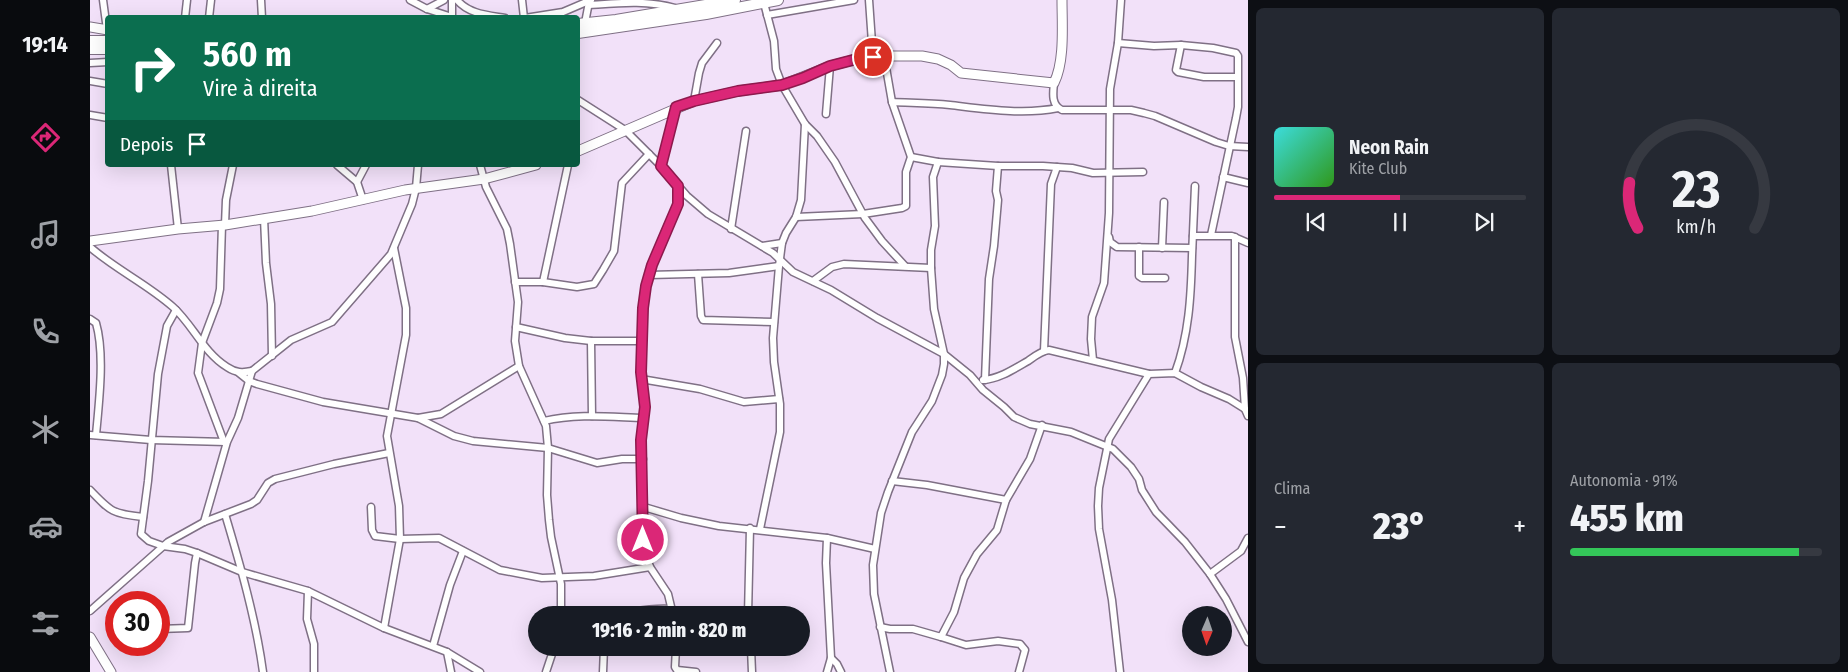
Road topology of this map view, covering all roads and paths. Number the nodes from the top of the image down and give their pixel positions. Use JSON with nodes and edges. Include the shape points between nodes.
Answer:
{"nodes":[{"id":1,"x":103,"y":0,"type":"edge"},
{"id":2,"x":187,"y":0,"type":"edge"},
{"id":3,"x":211,"y":0,"type":"edge"},
{"id":4,"x":261,"y":0,"type":"edge"},
{"id":5,"x":410,"y":0,"type":"edge"},
{"id":6,"x":444,"y":0,"type":"edge"},
{"id":7,"x":452,"y":0,"type":"edge"},
{"id":8,"x":457,"y":0,"type":"edge"},
{"id":9,"x":522,"y":0,"type":"edge"},
{"id":10,"x":735,"y":0,"type":"edge"},
{"id":11,"x":778,"y":0,"type":"edge"},
{"id":12,"x":854,"y":0,"type":"edge"},
{"id":13,"x":869,"y":0,"type":"edge"},
{"id":14,"x":1062,"y":0,"type":"edge"},
{"id":15,"x":1120,"y":0,"type":"edge"},
{"id":16,"x":589,"y":2,"type":"edge"},
{"id":17,"x":764,"y":3,"type":"junction"},
{"id":18,"x":427,"y":9,"type":"junction"},
{"id":19,"x":679,"y":9,"type":"junction"},
{"id":20,"x":105,"y":15,"type":"edge"},
{"id":21,"x":185,"y":15,"type":"edge"},
{"id":22,"x":209,"y":15,"type":"edge"},
{"id":23,"x":262,"y":15,"type":"edge"},
{"id":24,"x":446,"y":15,"type":"edge"},
{"id":25,"x":452,"y":15,"type":"edge"},
{"id":26,"x":481,"y":15,"type":"edge"},
{"id":27,"x":524,"y":15,"type":"edge"},
{"id":28,"x":544,"y":15,"type":"edge"},
{"id":29,"x":767,"y":15,"type":"junction"},
{"id":30,"x":581,"y":24,"type":"edge"},
{"id":31,"x":90,"y":27,"type":"edge"},
{"id":32,"x":105,"y":30,"type":"edge"},
{"id":33,"x":580,"y":33,"type":"edge"},
{"id":34,"x":90,"y":41,"type":"edge"},
{"id":35,"x":105,"y":41,"type":"edge"},
{"id":36,"x":717,"y":43,"type":"dead end"},
{"id":37,"x":1118,"y":43,"type":"junction"},
{"id":38,"x":1181,"y":45,"type":"junction"},
{"id":39,"x":90,"y":49,"type":"edge"},
{"id":40,"x":105,"y":49,"type":"edge"},
{"id":41,"x":884,"y":56,"type":"junction"},
{"id":42,"x":873,"y":57,"type":"junction"},
{"id":43,"x":105,"y":62,"type":"edge"},
{"id":44,"x":90,"y":63,"type":"edge"},
{"id":45,"x":830,"y":66,"type":"junction"},
{"id":46,"x":1238,"y":78,"type":"junction"},
{"id":47,"x":90,"y":81,"type":"edge"},
{"id":48,"x":1054,"y":83,"type":"junction"},
{"id":49,"x":105,"y":84,"type":"edge"},
{"id":50,"x":782,"y":85,"type":"junction"},
{"id":51,"x":580,"y":101,"type":"edge"},
{"id":52,"x":694,"y":101,"type":"junction"},
{"id":53,"x":892,"y":102,"type":"junction"},
{"id":54,"x":676,"y":107,"type":"junction"},
{"id":55,"x":1058,"y":108,"type":"junction"},
{"id":56,"x":1111,"y":110,"type":"junction"},
{"id":57,"x":826,"y":114,"type":"dead end"},
{"id":58,"x":90,"y":115,"type":"edge"},
{"id":59,"x":105,"y":118,"type":"edge"},
{"id":60,"x":805,"y":124,"type":"junction"},
{"id":61,"x":625,"y":130,"type":"junction"},
{"id":62,"x":746,"y":131,"type":"dead end"},
{"id":63,"x":1229,"y":146,"type":"junction"},
{"id":64,"x":1248,"y":147,"type":"edge"},
{"id":65,"x":580,"y":150,"type":"edge"},
{"id":66,"x":649,"y":154,"type":"junction"},
{"id":67,"x":911,"y":157,"type":"junction"},
{"id":68,"x":938,"y":162,"type":"junction"},
{"id":69,"x":661,"y":166,"type":"junction"},
{"id":70,"x":998,"y":166,"type":"junction"},
{"id":71,"x":1043,"y":166,"type":"junction"},
{"id":72,"x":171,"y":167,"type":"edge"},
{"id":73,"x":233,"y":167,"type":"edge"},
{"id":74,"x":339,"y":167,"type":"edge"},
{"id":75,"x":365,"y":167,"type":"edge"},
{"id":76,"x":418,"y":167,"type":"edge"},
{"id":77,"x":481,"y":167,"type":"edge"},
{"id":78,"x":529,"y":167,"type":"edge"},
{"id":79,"x":568,"y":167,"type":"edge"},
{"id":80,"x":1057,"y":167,"type":"junction"},
{"id":81,"x":1110,"y":172,"type":"junction"},
{"id":82,"x":1143,"y":172,"type":"dead end"},
{"id":83,"x":1223,"y":177,"type":"junction"},
{"id":84,"x":484,"y":179,"type":"junction"},
{"id":85,"x":357,"y":182,"type":"junction"},
{"id":86,"x":1248,"y":182,"type":"edge"},
{"id":87,"x":1051,"y":184,"type":"junction"},
{"id":88,"x":678,"y":186,"type":"junction"},
{"id":89,"x":1195,"y":186,"type":"dead end"},
{"id":90,"x":416,"y":188,"type":"junction"},
{"id":91,"x":687,"y":196,"type":"junction"},
{"id":92,"x":363,"y":200,"type":"junction"},
{"id":93,"x":1164,"y":202,"type":"dead end"},
{"id":94,"x":678,"y":204,"type":"junction"},
{"id":95,"x":862,"y":214,"type":"junction"},
{"id":96,"x":796,"y":217,"type":"junction"},
{"id":97,"x":264,"y":218,"type":"junction"},
{"id":98,"x":223,"y":225,"type":"junction"},
{"id":99,"x":178,"y":229,"type":"junction"},
{"id":100,"x":731,"y":229,"type":"junction"},
{"id":101,"x":1108,"y":234,"type":"junction"},
{"id":102,"x":1210,"y":235,"type":"junction"},
{"id":103,"x":1193,"y":236,"type":"junction"},
{"id":104,"x":1235,"y":237,"type":"junction"},
{"id":105,"x":90,"y":241,"type":"edge"},
{"id":106,"x":782,"y":243,"type":"junction"},
{"id":107,"x":1248,"y":243,"type":"edge"},
{"id":108,"x":90,"y":246,"type":"edge"},
{"id":109,"x":762,"y":246,"type":"junction"},
{"id":110,"x":394,"y":247,"type":"junction"},
{"id":111,"x":1139,"y":247,"type":"junction"},
{"id":112,"x":1162,"y":248,"type":"junction"},
{"id":113,"x":1192,"y":248,"type":"junction"},
{"id":114,"x":780,"y":263,"type":"junction"},
{"id":115,"x":652,"y":265,"type":"junction"},
{"id":116,"x":905,"y":266,"type":"junction"},
{"id":117,"x":931,"y":268,"type":"junction"},
{"id":118,"x":660,"y":274,"type":"junction"},
{"id":119,"x":698,"y":274,"type":"junction"},
{"id":120,"x":649,"y":275,"type":"junction"},
{"id":121,"x":1165,"y":278,"type":"dead end"},
{"id":122,"x":813,"y":281,"type":"junction"},
{"id":123,"x":515,"y":282,"type":"junction"},
{"id":124,"x":543,"y":282,"type":"junction"},
{"id":125,"x":176,"y":310,"type":"junction"},
{"id":126,"x":90,"y":319,"type":"edge"},
{"id":127,"x":774,"y":322,"type":"junction"},
{"id":128,"x":516,"y":327,"type":"junction"},
{"id":129,"x":591,"y":341,"type":"junction"},
{"id":130,"x":641,"y":341,"type":"junction"},
{"id":131,"x":202,"y":343,"type":"junction"},
{"id":132,"x":1044,"y":351,"type":"junction"},
{"id":133,"x":944,"y":354,"type":"junction"},
{"id":134,"x":272,"y":356,"type":"junction"},
{"id":135,"x":1093,"y":360,"type":"junction"},
{"id":136,"x":519,"y":366,"type":"junction"},
{"id":137,"x":252,"y":371,"type":"junction"},
{"id":138,"x":239,"y":373,"type":"junction"},
{"id":139,"x":1175,"y":373,"type":"junction"},
{"id":140,"x":1149,"y":374,"type":"junction"},
{"id":141,"x":641,"y":379,"type":"junction"},
{"id":142,"x":974,"y":379,"type":"junction"},
{"id":143,"x":985,"y":380,"type":"junction"},
{"id":144,"x":249,"y":382,"type":"junction"},
{"id":145,"x":779,"y":399,"type":"junction"},
{"id":146,"x":1245,"y":409,"type":"junction"},
{"id":147,"x":391,"y":412,"type":"junction"},
{"id":148,"x":592,"y":416,"type":"junction"},
{"id":149,"x":1248,"y":416,"type":"edge"},
{"id":150,"x":418,"y":418,"type":"junction"},
{"id":151,"x":644,"y":418,"type":"junction"},
{"id":152,"x":544,"y":421,"type":"junction"},
{"id":153,"x":1042,"y":425,"type":"junction"},
{"id":154,"x":93,"y":435,"type":"edge"},
{"id":155,"x":151,"y":440,"type":"junction"},
{"id":156,"x":225,"y":442,"type":"junction"},
{"id":157,"x":1108,"y":446,"type":"junction"},
{"id":158,"x":548,"y":448,"type":"junction"},
{"id":159,"x":389,"y":453,"type":"junction"},
{"id":160,"x":642,"y":459,"type":"junction"},
{"id":161,"x":892,"y":481,"type":"junction"},
{"id":162,"x":90,"y":490,"type":"edge"},
{"id":163,"x":1006,"y":500,"type":"junction"},
{"id":164,"x":644,"y":507,"type":"junction"},
{"id":165,"x":371,"y":508,"type":"dead end"},
{"id":166,"x":225,"y":514,"type":"junction"},
{"id":167,"x":143,"y":517,"type":"junction"},
{"id":168,"x":204,"y":522,"type":"junction"},
{"id":169,"x":750,"y":528,"type":"junction"},
{"id":170,"x":760,"y":530,"type":"junction"},
{"id":171,"x":827,"y":538,"type":"junction"},
{"id":172,"x":1248,"y":538,"type":"edge"},
{"id":173,"x":400,"y":539,"type":"junction"},
{"id":174,"x":163,"y":546,"type":"junction"},
{"id":175,"x":875,"y":549,"type":"junction"},
{"id":176,"x":463,"y":551,"type":"junction"},
{"id":177,"x":198,"y":553,"type":"junction"},
{"id":178,"x":650,"y":567,"type":"junction"},
{"id":179,"x":242,"y":572,"type":"junction"},
{"id":180,"x":1210,"y":574,"type":"junction"},
{"id":181,"x":560,"y":578,"type":"junction"},
{"id":182,"x":308,"y":592,"type":"junction"},
{"id":183,"x":562,"y":606,"type":"edge"},
{"id":184,"x":671,"y":606,"type":"edge"},
{"id":185,"x":748,"y":606,"type":"edge"},
{"id":186,"x":90,"y":611,"type":"edge"},
{"id":187,"x":880,"y":627,"type":"junction"},
{"id":188,"x":384,"y":628,"type":"junction"},
{"id":189,"x":170,"y":629,"type":"edge"},
{"id":190,"x":90,"y":637,"type":"edge"},
{"id":191,"x":941,"y":637,"type":"junction"},
{"id":192,"x":1248,"y":642,"type":"edge"},
{"id":193,"x":433,"y":646,"type":"junction"},
{"id":194,"x":447,"y":652,"type":"junction"},
{"id":195,"x":551,"y":656,"type":"edge"},
{"id":196,"x":604,"y":656,"type":"edge"},
{"id":197,"x":676,"y":656,"type":"edge"},
{"id":198,"x":751,"y":656,"type":"edge"},
{"id":199,"x":831,"y":658,"type":"junction"},
{"id":200,"x":111,"y":672,"type":"edge"},
{"id":201,"x":263,"y":672,"type":"edge"},
{"id":202,"x":314,"y":672,"type":"edge"},
{"id":203,"x":451,"y":672,"type":"edge"},
{"id":204,"x":480,"y":672,"type":"edge"},
{"id":205,"x":546,"y":672,"type":"edge"},
{"id":206,"x":603,"y":672,"type":"edge"},
{"id":207,"x":696,"y":672,"type":"edge"},
{"id":208,"x":752,"y":672,"type":"edge"},
{"id":209,"x":827,"y":672,"type":"edge"},
{"id":210,"x":841,"y":672,"type":"edge"},
{"id":211,"x":890,"y":672,"type":"edge"},
{"id":212,"x":1019,"y":672,"type":"edge"},
{"id":213,"x":1120,"y":672,"type":"edge"}],
"edges":[{"from":1,"to":20,"type":"street"},
{"from":2,"to":21,"type":"street"},
{"from":3,"to":22,"type":"street"},
{"from":4,"to":23,"type":"street"},
{"from":5,"to":18,"type":"street"},
{"from":6,"to":18,"type":"street"},
{"from":7,"to":25,"type":"street"},
{"from":8,"to":26,"type":"street"},
{"from":9,"to":27,"type":"street"},
{"from":10,"to":19,"type":"main road"},
{"from":11,"to":17,"type":"main road"},
{"from":12,"to":29,"type":"street"},
{"from":13,"to":42,"type":"street"},
{"from":14,"to":48,"type":"street","via":[[1061,50]]},
{"from":15,"to":37,"type":"street"},
{"from":16,"to":19,"type":"street","via":[[647,2]]},
{"from":16,"to":28,"type":"street"},
{"from":16,"to":30,"type":"street"},
{"from":17,"to":29,"type":"street"},
{"from":17,"to":33,"type":"main road"},
{"from":18,"to":24,"type":"street"},
{"from":19,"to":30,"type":"main road"},
{"from":29,"to":50,"type":"street","via":[[774,41],[776,70]]},
{"from":31,"to":32,"type":"street"},
{"from":34,"to":35,"type":"main road"},
{"from":36,"to":52,"type":"street","via":[[702,63]]},
{"from":37,"to":38,"type":"street"},
{"from":37,"to":56,"type":"street","via":[[1110,88]]},
{"from":38,"to":46,"type":"street","via":[[1236,53]]},
{"from":38,"to":46,"type":"street","via":[[1178,72]]},
{"from":39,"to":40,"type":"main road"},
{"from":41,"to":42,"type":"street"},
{"from":41,"to":48,"type":"street","via":[[922,56],[938,59],[961,73]]},
{"from":41,"to":53,"type":"street"},
{"from":42,"to":45,"type":"street"},
{"from":43,"to":44,"type":"street"},
{"from":45,"to":50,"type":"street"},
{"from":45,"to":57,"type":"street"},
{"from":46,"to":63,"type":"street","via":[[1238,106]]},
{"from":47,"to":49,"type":"street"},
{"from":48,"to":55,"type":"street","via":[[1054,102]]},
{"from":50,"to":52,"type":"street"},
{"from":50,"to":60,"type":"street"},
{"from":51,"to":61,"type":"street"},
{"from":52,"to":54,"type":"street"},
{"from":53,"to":55,"type":"street","via":[[990,110]]},
{"from":53,"to":67,"type":"street"},
{"from":54,"to":61,"type":"street"},
{"from":54,"to":69,"type":"street"},
{"from":55,"to":56,"type":"street","via":[[1069,111]]},
{"from":56,"to":63,"type":"street","via":[[1131,110],[1155,116]]},
{"from":56,"to":81,"type":"street"},
{"from":58,"to":59,"type":"street"},
{"from":60,"to":95,"type":"street","via":[[835,162]]},
{"from":60,"to":96,"type":"street","via":[[801,200]]},
{"from":61,"to":65,"type":"street"},
{"from":61,"to":66,"type":"street"},
{"from":62,"to":100,"type":"street"},
{"from":63,"to":64,"type":"street"},
{"from":63,"to":83,"type":"street"},
{"from":66,"to":69,"type":"street"},
{"from":66,"to":124,"type":"street","via":[[622,184],[614,251],[597,280],[577,287]]},
{"from":67,"to":68,"type":"street"},
{"from":67,"to":95,"type":"street","via":[[906,172],[906,206]]},
{"from":68,"to":70,"type":"street"},
{"from":68,"to":117,"type":"street","via":[[933,177],[935,226]]},
{"from":69,"to":88,"type":"street"},
{"from":70,"to":71,"type":"street"},
{"from":70,"to":143,"type":"street"},
{"from":71,"to":80,"type":"street"},
{"from":71,"to":87,"type":"street"},
{"from":72,"to":99,"type":"street"},
{"from":73,"to":98,"type":"street"},
{"from":74,"to":85,"type":"street"},
{"from":75,"to":85,"type":"street"},
{"from":76,"to":90,"type":"street"},
{"from":77,"to":84,"type":"street"},
{"from":78,"to":84,"type":"street"},
{"from":79,"to":124,"type":"street"},
{"from":80,"to":81,"type":"street","via":[[1093,173]]},
{"from":80,"to":87,"type":"street"},
{"from":81,"to":82,"type":"street"},
{"from":81,"to":101,"type":"street"},
{"from":83,"to":86,"type":"street"},
{"from":83,"to":102,"type":"street"},
{"from":84,"to":90,"type":"street"},
{"from":84,"to":123,"type":"street","via":[[506,229]]},
{"from":85,"to":92,"type":"street"},
{"from":87,"to":132,"type":"street"},
{"from":88,"to":91,"type":"street"},
{"from":88,"to":94,"type":"street"},
{"from":89,"to":103,"type":"street"},
{"from":90,"to":92,"type":"street"},
{"from":90,"to":110,"type":"street"},
{"from":91,"to":94,"type":"street"},
{"from":91,"to":100,"type":"street"},
{"from":92,"to":97,"type":"street"},
{"from":93,"to":112,"type":"street"},
{"from":94,"to":115,"type":"street"},
{"from":95,"to":96,"type":"street"},
{"from":95,"to":116,"type":"street"},
{"from":96,"to":106,"type":"street"},
{"from":97,"to":98,"type":"street"},
{"from":97,"to":134,"type":"street"},
{"from":98,"to":99,"type":"street"},
{"from":98,"to":131,"type":"street","via":[[220,289]]},
{"from":99,"to":105,"type":"street"},
{"from":100,"to":109,"type":"street"},
{"from":101,"to":111,"type":"street","via":[[1110,242],[1118,247]]},
{"from":101,"to":135,"type":"street","via":[[1104,284],[1092,318]]},
{"from":102,"to":103,"type":"street"},
{"from":102,"to":104,"type":"street"},
{"from":103,"to":113,"type":"street"},
{"from":104,"to":107,"type":"street"},
{"from":104,"to":146,"type":"street","via":[[1235,337]]},
{"from":106,"to":109,"type":"street"},
{"from":106,"to":114,"type":"street"},
{"from":108,"to":125,"type":"street","via":[[150,287]]},
{"from":109,"to":114,"type":"street"},
{"from":110,"to":134,"type":"street","via":[[332,322],[291,340]]},
{"from":110,"to":147,"type":"street","via":[[406,308],[406,335]]},
{"from":111,"to":112,"type":"street"},
{"from":111,"to":121,"type":"street","via":[[1139,276]]},
{"from":112,"to":113,"type":"street"},
{"from":113,"to":139,"type":"street","via":[[1188,329]]},
{"from":114,"to":119,"type":"street","via":[[729,273]]},
{"from":114,"to":122,"type":"street"},
{"from":114,"to":127,"type":"street"},
{"from":115,"to":118,"type":"street"},
{"from":115,"to":120,"type":"street"},
{"from":116,"to":117,"type":"street"},
{"from":116,"to":122,"type":"street","via":[[844,264],[832,267]]},
{"from":117,"to":133,"type":"street","via":[[934,309]]},
{"from":118,"to":119,"type":"street"},
{"from":118,"to":120,"type":"street"},
{"from":119,"to":127,"type":"street","via":[[703,320]]},
{"from":120,"to":130,"type":"street"},
{"from":122,"to":133,"type":"street"},
{"from":123,"to":124,"type":"street"},
{"from":123,"to":128,"type":"street","via":[[518,302]]},
{"from":125,"to":131,"type":"street"},
{"from":125,"to":155,"type":"street","via":[[167,326],[162,347]]},
{"from":126,"to":154,"type":"street","via":[[96,323],[98,333],[100,381]]},
{"from":127,"to":145,"type":"street","via":[[774,362]]},
{"from":128,"to":129,"type":"street"},
{"from":128,"to":136,"type":"street"},
{"from":129,"to":130,"type":"street"},
{"from":129,"to":148,"type":"street"},
{"from":130,"to":141,"type":"street"},
{"from":131,"to":138,"type":"street","via":[[218,361]]},
{"from":131,"to":156,"type":"street","via":[[198,373]]},
{"from":132,"to":135,"type":"street"},
{"from":132,"to":143,"type":"street","via":[[1005,374]]},
{"from":133,"to":142,"type":"street"},
{"from":133,"to":161,"type":"street","via":[[942,375],[932,401],[912,432]]},
{"from":134,"to":137,"type":"street"},
{"from":135,"to":140,"type":"street"},
{"from":136,"to":150,"type":"street","via":[[447,411]]},
{"from":136,"to":152,"type":"street"},
{"from":137,"to":138,"type":"street"},
{"from":137,"to":144,"type":"street"},
{"from":138,"to":144,"type":"street"},
{"from":139,"to":140,"type":"street"},
{"from":139,"to":146,"type":"street"},
{"from":140,"to":157,"type":"street","via":[[1109,439]]},
{"from":141,"to":145,"type":"street","via":[[700,389],[744,402]]},
{"from":141,"to":151,"type":"street"},
{"from":142,"to":143,"type":"street"},
{"from":142,"to":153,"type":"street","via":[[1014,418]]},
{"from":144,"to":147,"type":"street","via":[[323,402]]},
{"from":144,"to":156,"type":"street","via":[[238,418]]},
{"from":145,"to":170,"type":"street","via":[[780,432]]},
{"from":146,"to":149,"type":"street"},
{"from":147,"to":150,"type":"street"},
{"from":147,"to":159,"type":"street"},
{"from":148,"to":151,"type":"street"},
{"from":148,"to":152,"type":"street"},
{"from":150,"to":158,"type":"street","via":[[454,436],[473,441]]},
{"from":151,"to":160,"type":"street"},
{"from":152,"to":158,"type":"street"},
{"from":153,"to":157,"type":"street"},
{"from":153,"to":163,"type":"street","via":[[1030,459]]},
{"from":154,"to":155,"type":"street"},
{"from":155,"to":156,"type":"street"},
{"from":155,"to":167,"type":"street"},
{"from":156,"to":168,"type":"street"},
{"from":157,"to":180,"type":"street","via":[[1131,467],[1156,512]]},
{"from":157,"to":213,"type":"street","via":[[1099,488],[1099,529]]},
{"from":158,"to":160,"type":"street","via":[[596,462]]},
{"from":158,"to":181,"type":"street","via":[[550,537]]},
{"from":159,"to":166,"type":"street","via":[[275,480],[268,483],[257,500]]},
{"from":159,"to":173,"type":"street","via":[[399,506]]},
{"from":160,"to":164,"type":"street"},
{"from":161,"to":163,"type":"street"},
{"from":161,"to":175,"type":"street","via":[[881,513]]},
{"from":162,"to":167,"type":"street","via":[[113,512]]},
{"from":163,"to":191,"type":"street","via":[[997,530],[977,554],[964,578],[954,612]]},
{"from":164,"to":169,"type":"street","via":[[719,526]]},
{"from":164,"to":178,"type":"street","via":[[644,550]]},
{"from":165,"to":173,"type":"street","via":[[372,534]]},
{"from":166,"to":168,"type":"street"},
{"from":166,"to":179,"type":"street"},
{"from":167,"to":174,"type":"street","via":[[141,534]]},
{"from":168,"to":174,"type":"street"},
{"from":169,"to":170,"type":"street"},
{"from":169,"to":185,"type":"street"},
{"from":170,"to":171,"type":"street"},
{"from":171,"to":175,"type":"street"},
{"from":171,"to":199,"type":"street"},
{"from":172,"to":180,"type":"street","via":[[1241,551]]},
{"from":173,"to":176,"type":"street","via":[[434,537]]},
{"from":173,"to":188,"type":"street"},
{"from":174,"to":177,"type":"street"},
{"from":174,"to":186,"type":"street"},
{"from":175,"to":187,"type":"street","via":[[873,577]]},
{"from":176,"to":181,"type":"street","via":[[506,572]]},
{"from":176,"to":193,"type":"street"},
{"from":177,"to":179,"type":"street"},
{"from":177,"to":189,"type":"street","via":[[188,628]]},
{"from":178,"to":181,"type":"street"},
{"from":178,"to":184,"type":"street","via":[[668,594]]},
{"from":179,"to":182,"type":"street"},
{"from":179,"to":201,"type":"street"},
{"from":180,"to":192,"type":"street"},
{"from":181,"to":183,"type":"street"},
{"from":182,"to":188,"type":"street"},
{"from":182,"to":202,"type":"street","via":[[307,619],[314,644]]},
{"from":187,"to":191,"type":"street","via":[[913,629]]},
{"from":187,"to":211,"type":"street"},
{"from":188,"to":193,"type":"street"},
{"from":190,"to":200,"type":"street"},
{"from":191,"to":212,"type":"street","via":[[966,645],[998,641],[1020,644],[1025,650]]},
{"from":193,"to":194,"type":"street"},
{"from":194,"to":203,"type":"street"},
{"from":194,"to":204,"type":"street"},
{"from":195,"to":205,"type":"street"},
{"from":196,"to":206,"type":"street"},
{"from":197,"to":207,"type":"street","via":[[677,670]]},
{"from":198,"to":208,"type":"street"},
{"from":199,"to":209,"type":"street"},
{"from":199,"to":210,"type":"street"}]}
